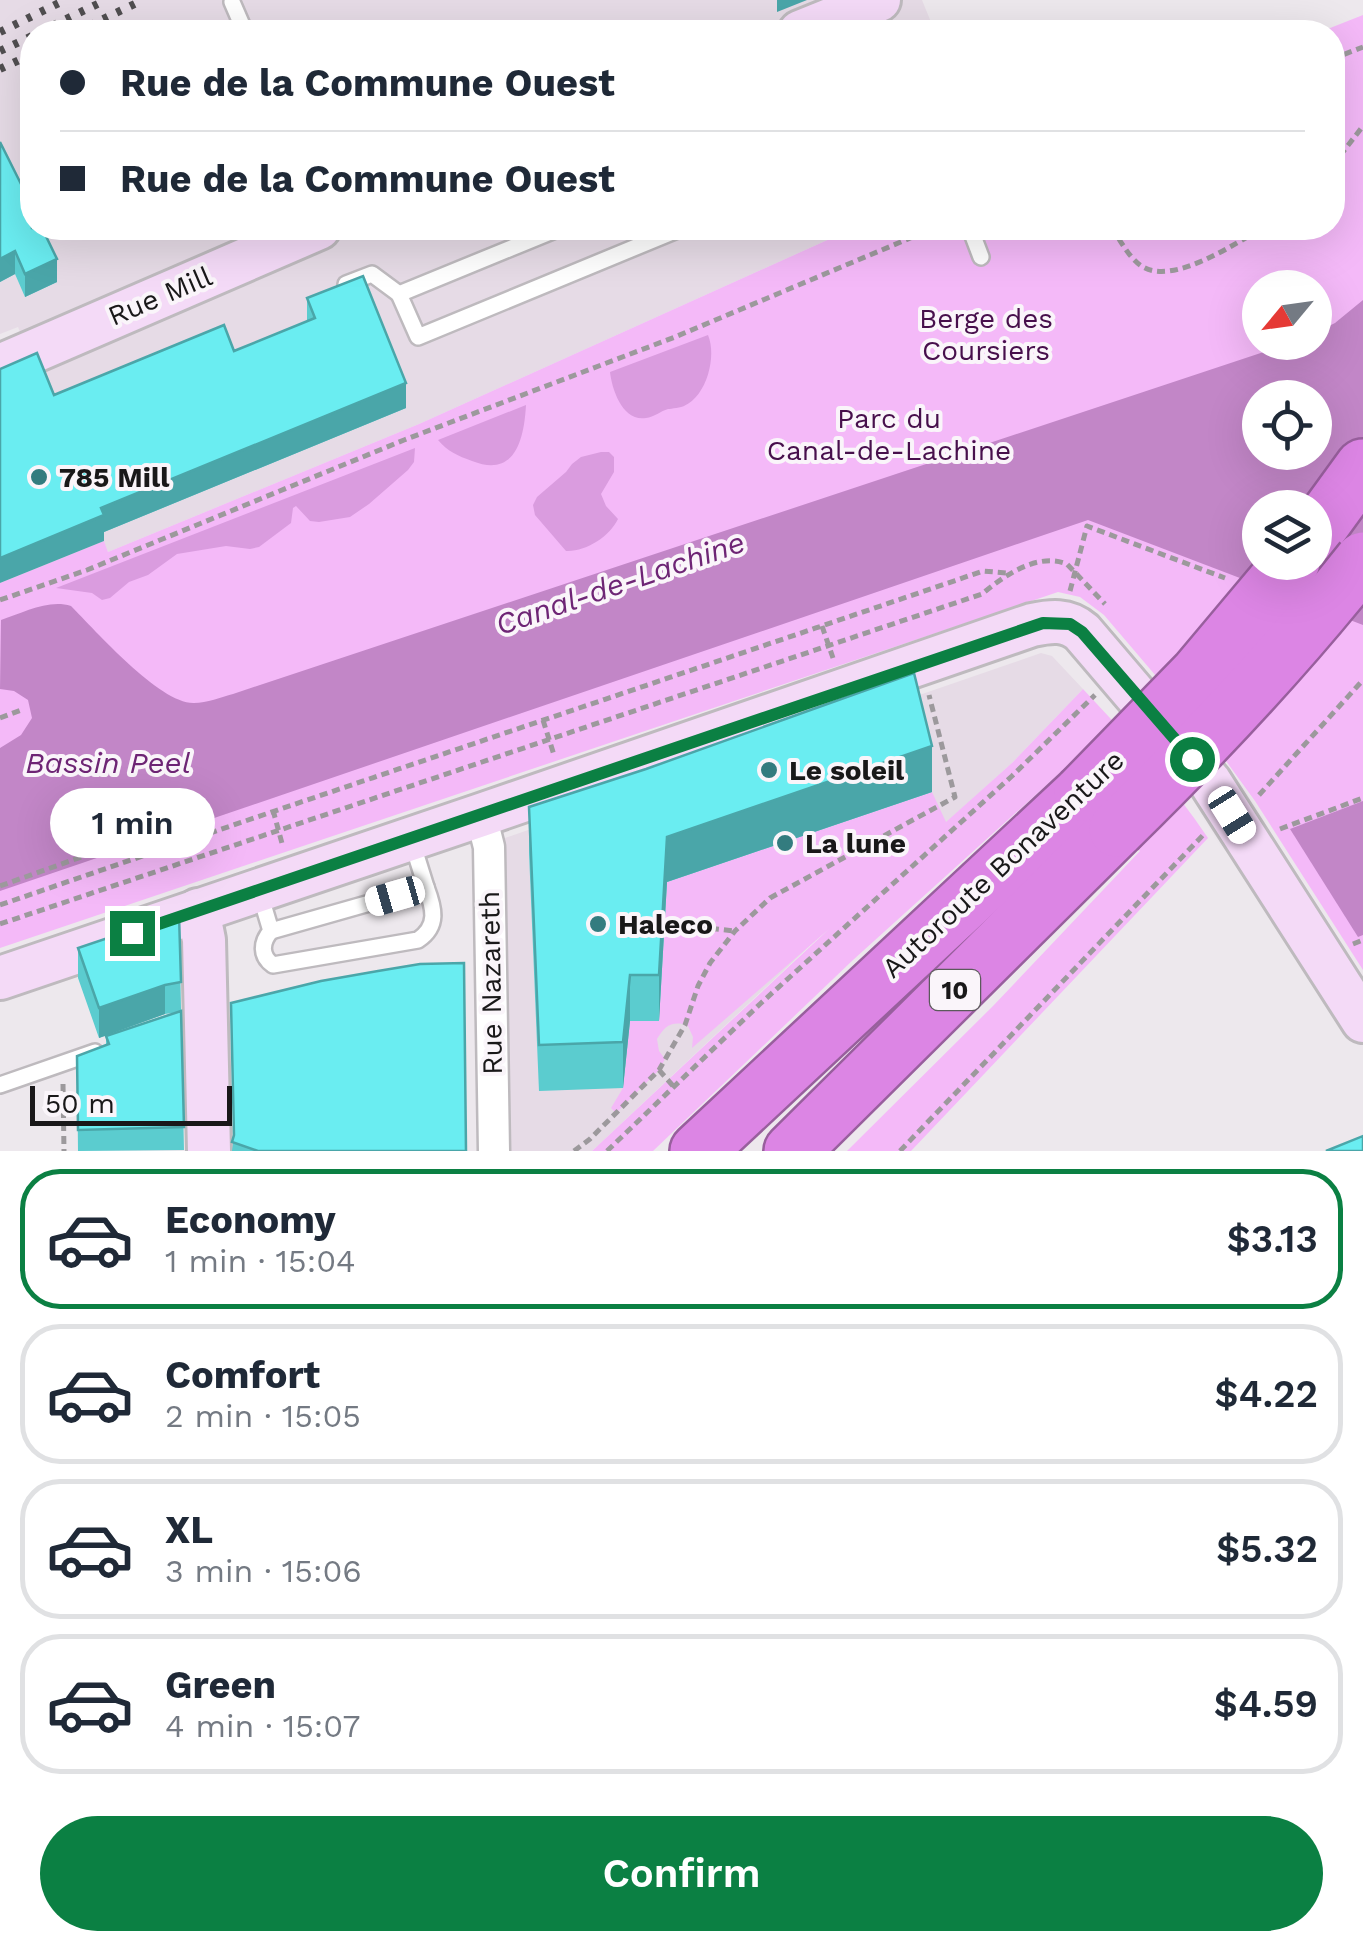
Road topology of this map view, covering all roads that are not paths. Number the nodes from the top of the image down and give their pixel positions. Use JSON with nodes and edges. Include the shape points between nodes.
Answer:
{"nodes":[{"id":1,"x":880,"y":0,"type":"edge"},
{"id":2,"x":232,"y":2,"type":"dead end"},
{"id":3,"x":240,"y":20,"type":"edge"},
{"id":4,"x":830,"y":20,"type":"edge"},
{"id":5,"x":292,"y":240,"type":"edge"},
{"id":6,"x":531,"y":240,"type":"edge"},
{"id":7,"x":630,"y":240,"type":"edge"},
{"id":8,"x":975,"y":240,"type":"edge"},
{"id":9,"x":981,"y":257,"type":"dead end"},
{"id":10,"x":336,"y":288,"type":"edge"},
{"id":11,"x":399,"y":294,"type":"junction"},
{"id":12,"x":0,"y":366,"type":"edge"},
{"id":13,"x":1363,"y":467,"type":"edge"},
{"id":14,"x":1332,"y":510,"type":"edge"},
{"id":15,"x":1363,"y":560,"type":"edge"},
{"id":16,"x":1277,"y":580,"type":"edge"},
{"id":17,"x":1100,"y":811,"type":"junction"},
{"id":18,"x":481,"y":816,"type":"junction"},
{"id":19,"x":411,"y":839,"type":"junction"},
{"id":20,"x":426,"y":887,"type":"junction"},
{"id":21,"x":259,"y":890,"type":"junction"},
{"id":22,"x":198,"y":910,"type":"junction"},
{"id":23,"x":271,"y":931,"type":"junction"},
{"id":24,"x":0,"y":978,"type":"edge"},
{"id":25,"x":1363,"y":1021,"type":"edge"},
{"id":26,"x":104,"y":1049,"type":"edge"},
{"id":27,"x":0,"y":1086,"type":"edge"},
{"id":28,"x":208,"y":1151,"type":"edge"},
{"id":29,"x":494,"y":1151,"type":"edge"},
{"id":30,"x":698,"y":1151,"type":"edge"},
{"id":31,"x":792,"y":1151,"type":"edge"}],
"edges":[{"from":1,"to":4,"type":"street"},
{"from":2,"to":3,"type":"lane"},
{"from":5,"to":12,"type":"street","name":"Rue Mill"},
{"from":6,"to":11,"type":"lane"},
{"from":7,"to":11,"type":"lane","via":[[418,337]]},
{"from":8,"to":9,"type":"lane"},
{"from":10,"to":11,"type":"lane","via":[[372,274]]},
{"from":13,"to":14,"type":"highway"},
{"from":15,"to":17,"type":"highway","name":"Autoroute Bonaventure","number":"10","bridge":true,"via":[[1224,721]]},
{"from":16,"to":17,"type":"highway","name":"Autoroute Bonaventure","number":"10","bridge":true,"via":[[1198,674]]},
{"from":17,"to":30,"type":"highway","name":"Autoroute Bonaventure","number":"10"},
{"from":17,"to":31,"type":"highway","name":"Autoroute Bonaventure","number":"10"},
{"from":18,"to":19,"type":"street"},
{"from":18,"to":25,"type":"street","via":[[1032,625],[1070,624],[1210,782]]},
{"from":18,"to":29,"type":"street","name":"Rue Nazareth","via":[[489,847]]},
{"from":19,"to":20,"type":"lane"},
{"from":19,"to":21,"type":"street"},
{"from":20,"to":23,"type":"lane"},
{"from":20,"to":23,"type":"lane","via":[[434,919],[418,940],[273,965],[262,948]]},
{"from":21,"to":22,"type":"street"},
{"from":21,"to":23,"type":"lane"},
{"from":22,"to":24,"type":"street"},
{"from":22,"to":28,"type":"street","via":[[204,940],[196,1020]]},
{"from":26,"to":27,"type":"lane"}]}
